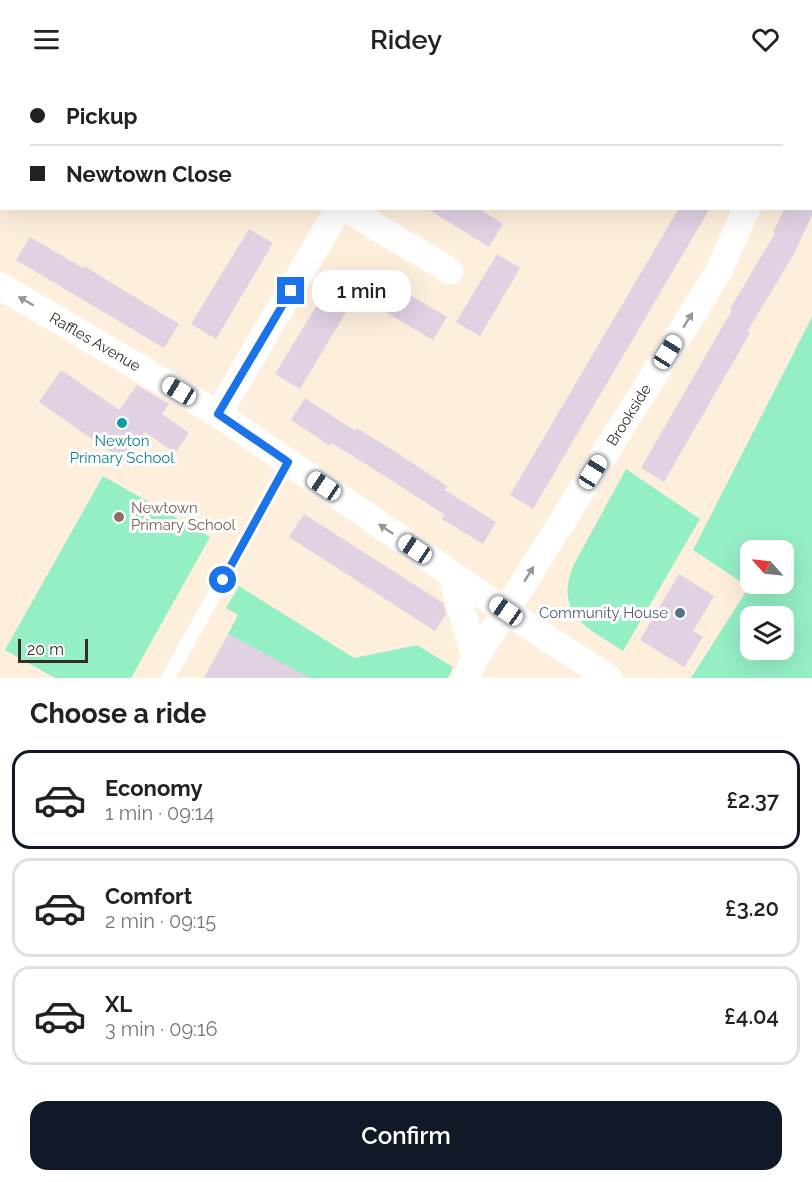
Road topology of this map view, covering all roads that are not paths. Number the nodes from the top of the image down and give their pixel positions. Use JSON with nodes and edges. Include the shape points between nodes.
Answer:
{"nodes":[{"id":1,"x":338,"y":210,"type":"edge"},
{"id":2,"x":348,"y":210,"type":"edge"},
{"id":3,"x":746,"y":210,"type":"edge"},
{"id":4,"x":450,"y":271,"type":"dead end"},
{"id":5,"x":0,"y":286,"type":"edge"},
{"id":6,"x":218,"y":414,"type":"junction"},
{"id":7,"x":288,"y":462,"type":"junction"},
{"id":8,"x":451,"y":574,"type":"junction"},
{"id":9,"x":506,"y":611,"type":"junction"},
{"id":10,"x":470,"y":668,"type":"edge"},
{"id":11,"x":168,"y":678,"type":"edge"},
{"id":12,"x":609,"y":678,"type":"edge"}],
"edges":[{"from":1,"to":6,"type":"street"},
{"from":2,"to":4,"type":"street"},
{"from":9,"to":3,"type":"street","name":"Brookside","one_way":true,"via":[[718,273]]},
{"from":6,"to":5,"type":"street","name":"Raffles Avenue","one_way":true},
{"from":6,"to":7,"type":"street","name":"Raffles Avenue"},
{"from":8,"to":7,"type":"street","name":"Raffles Avenue","one_way":true},
{"from":7,"to":11,"type":"lane"},
{"from":8,"to":9,"type":"street","name":"Raffles Avenue"},
{"from":8,"to":10,"type":"street"},
{"from":9,"to":10,"type":"street","name":"Brookside"},
{"from":9,"to":12,"type":"street","name":"Raffles Avenue"}]}
